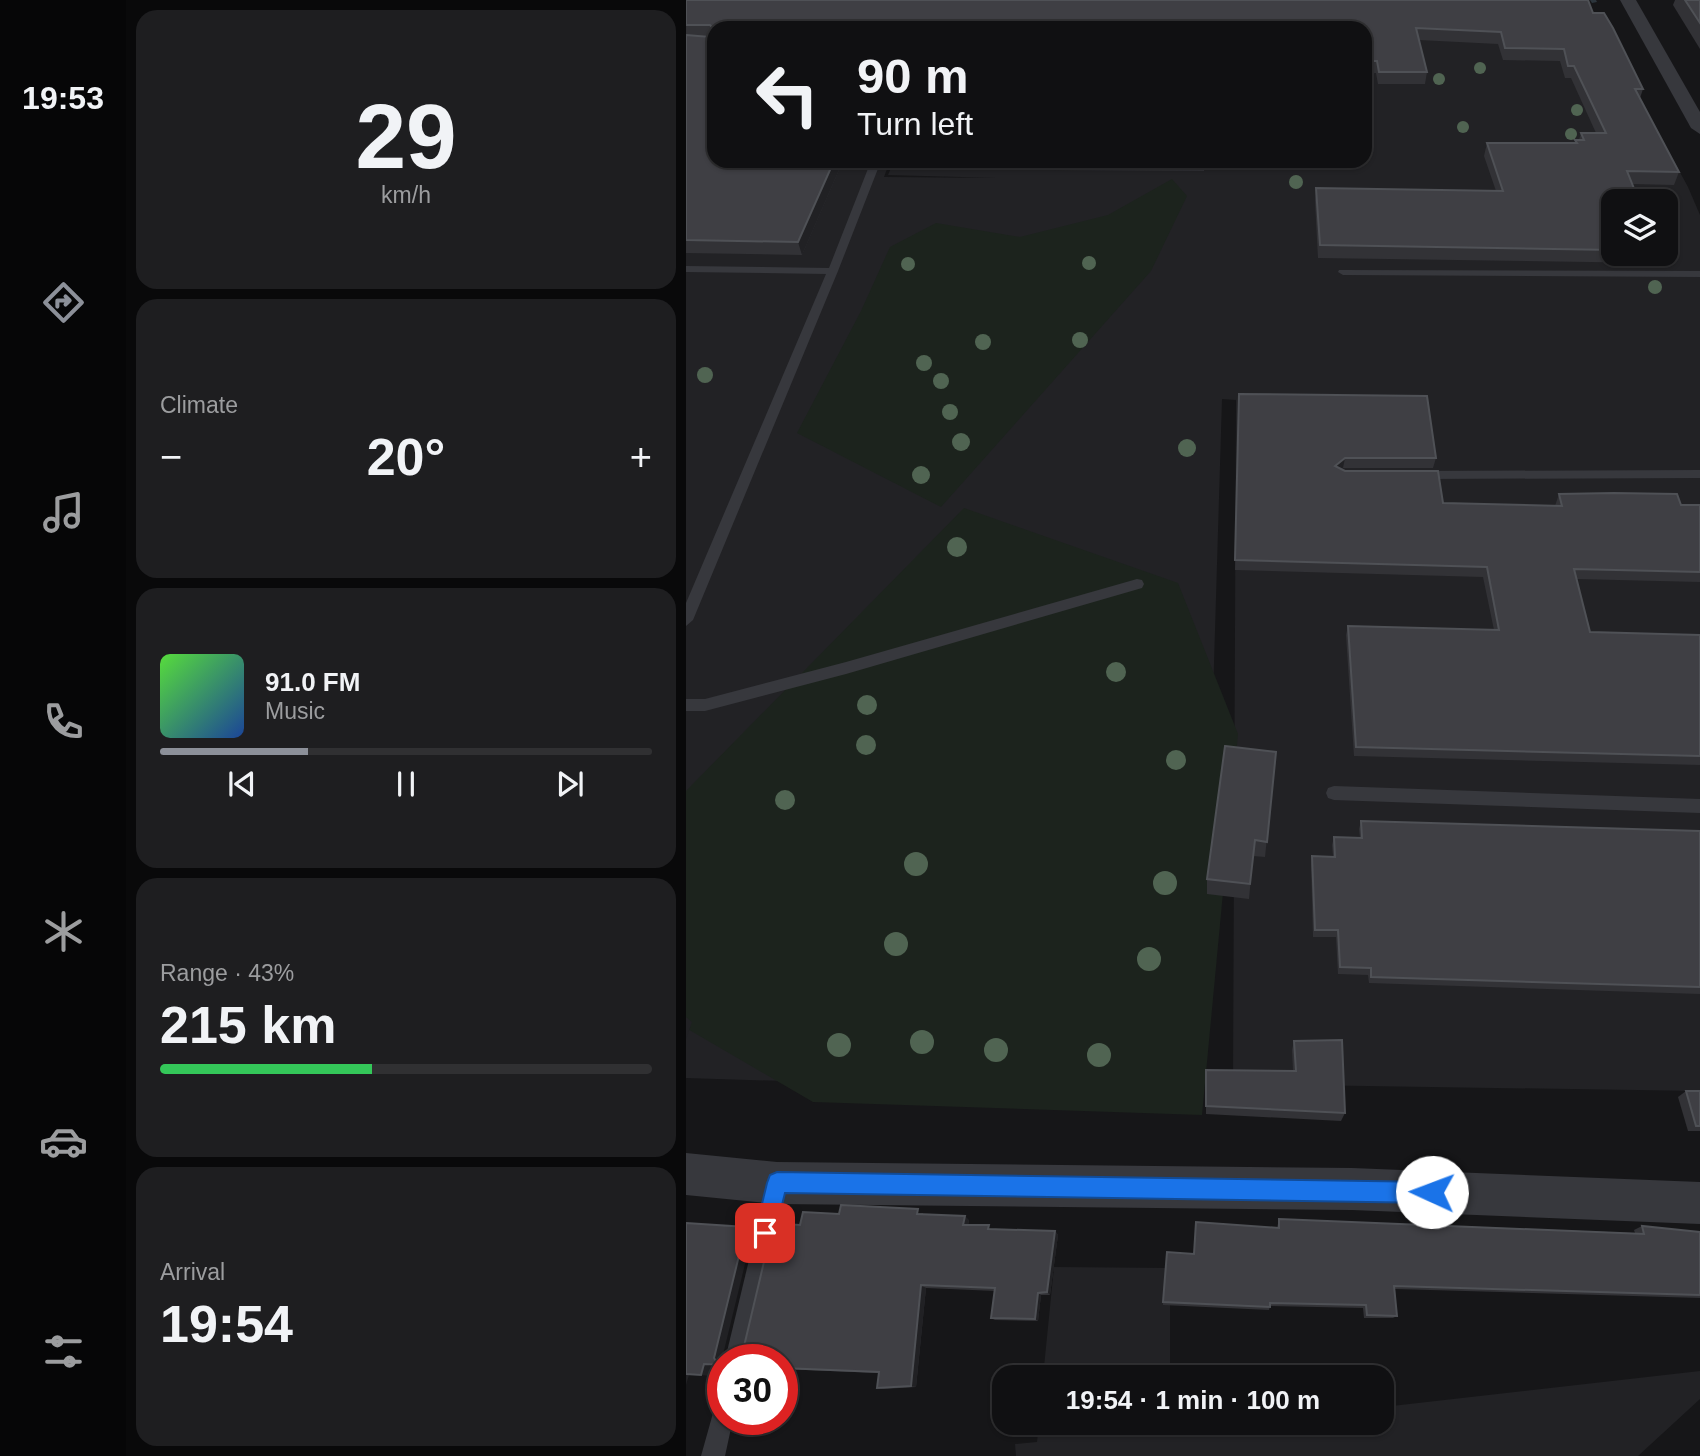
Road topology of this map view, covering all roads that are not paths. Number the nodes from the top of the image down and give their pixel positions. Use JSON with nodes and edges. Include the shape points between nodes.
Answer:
{"nodes":[{"id":1,"x":1628,"y":0,"type":"edge"},
{"id":2,"x":1700,"y":128,"type":"edge"},
{"id":3,"x":873,"y":168,"type":"edge"},
{"id":4,"x":686,"y":269,"type":"edge"},
{"id":5,"x":833,"y":271,"type":"junction"},
{"id":6,"x":1343,"y":272,"type":"dead end"},
{"id":7,"x":1700,"y":274,"type":"edge"},
{"id":8,"x":1700,"y":474,"type":"edge"},
{"id":9,"x":1398,"y":475,"type":"edge"},
{"id":10,"x":1137,"y":584,"type":"dead end"},
{"id":11,"x":686,"y":620,"type":"edge"},
{"id":12,"x":686,"y":705,"type":"edge"},
{"id":13,"x":1334,"y":793,"type":"dead end"},
{"id":14,"x":1700,"y":806,"type":"edge"},
{"id":15,"x":686,"y":1174,"type":"edge"},
{"id":16,"x":777,"y":1183,"type":"junction"},
{"id":17,"x":1700,"y":1203,"type":"edge"},
{"id":18,"x":740,"y":1344,"type":"edge"},
{"id":19,"x":718,"y":1435,"type":"edge"},
{"id":20,"x":713,"y":1456,"type":"edge"}],
"edges":[{"from":1,"to":2,"type":"street"},
{"from":3,"to":5,"type":"lane"},
{"from":4,"to":5,"type":"lane"},
{"from":5,"to":11,"type":"lane"},
{"from":6,"to":7,"type":"lane"},
{"from":8,"to":9,"type":"lane"},
{"from":10,"to":12,"type":"lane","via":[[846,668],[705,705]]},
{"from":13,"to":14,"type":"lane"},
{"from":15,"to":16,"type":"street"},
{"from":16,"to":17,"type":"street","via":[[1352,1189]]},
{"from":16,"to":18,"type":"lane"},
{"from":19,"to":20,"type":"lane"}]}
